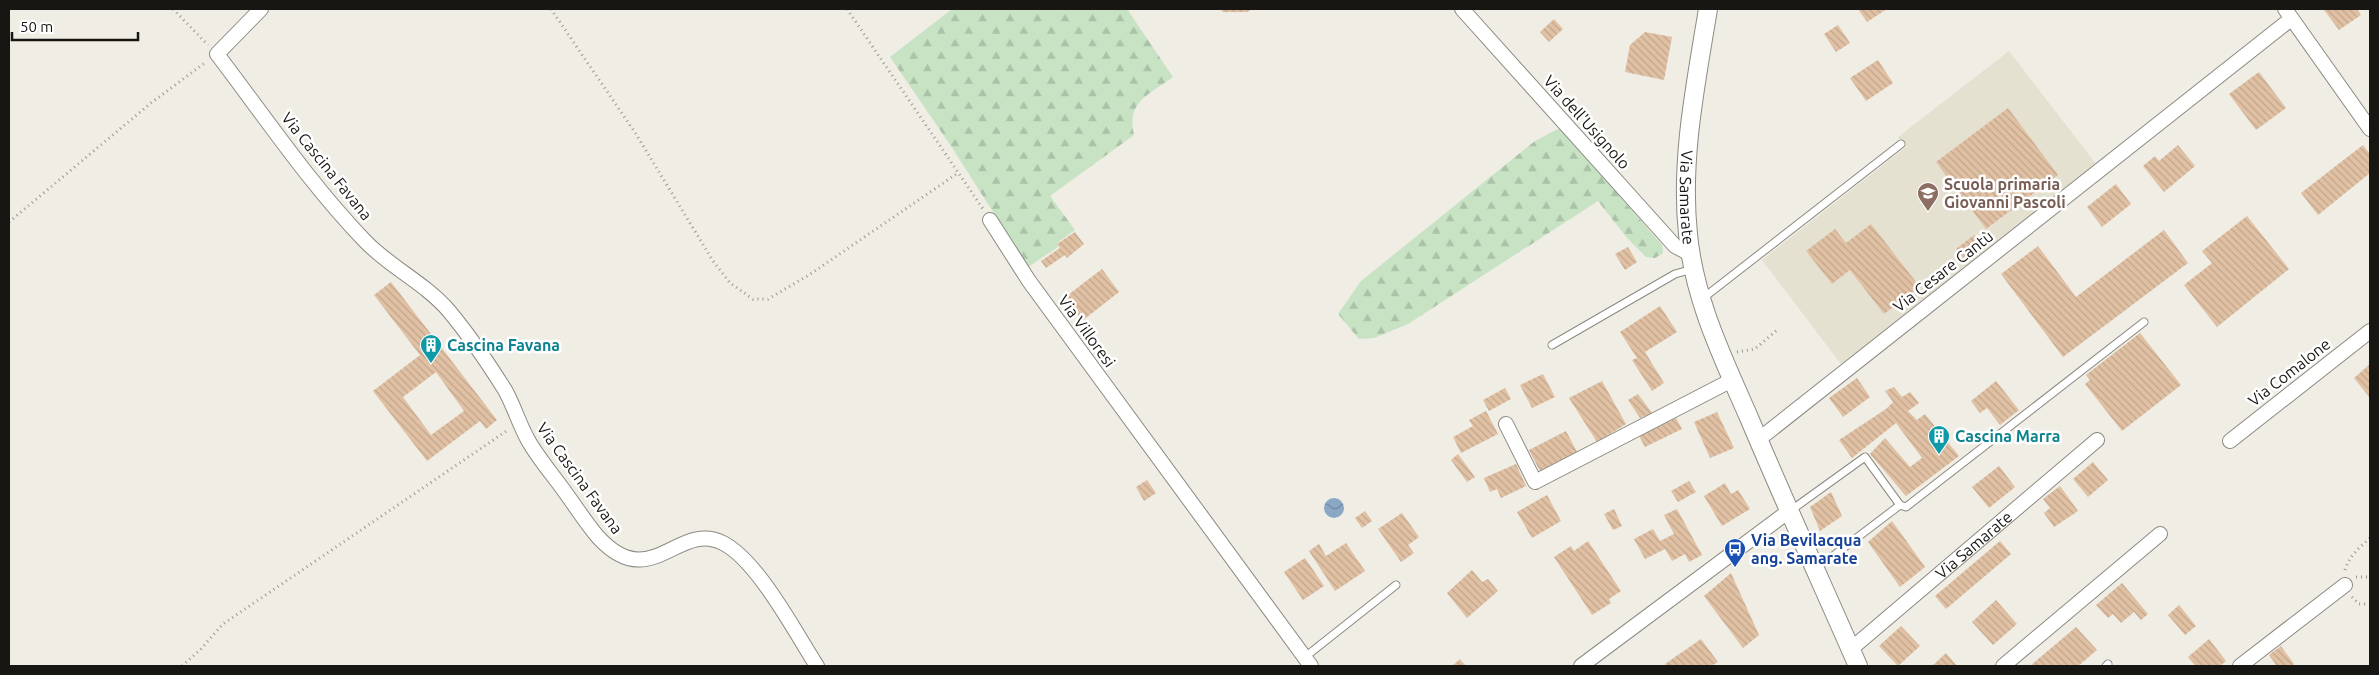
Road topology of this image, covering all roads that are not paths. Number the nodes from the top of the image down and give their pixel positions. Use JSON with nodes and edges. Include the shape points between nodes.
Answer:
{"nodes":[{"id":1,"x":261,"y":9,"type":"edge"},
{"id":2,"x":1462,"y":9,"type":"edge"},
{"id":3,"x":1708,"y":9,"type":"edge"},
{"id":4,"x":2288,"y":14,"type":"edge"},
{"id":5,"x":2370,"y":129,"type":"edge"},
{"id":6,"x":1901,"y":144,"type":"dead end"},
{"id":7,"x":990,"y":220,"type":"road end"},
{"id":8,"x":1692,"y":261,"type":"junction"},
{"id":9,"x":1701,"y":299,"type":"junction"},
{"id":10,"x":2144,"y":322,"type":"dead end"},
{"id":11,"x":2370,"y":331,"type":"edge"},
{"id":12,"x":1552,"y":345,"type":"dead end"},
{"id":13,"x":1732,"y":380,"type":"junction"},
{"id":14,"x":1506,"y":424,"type":"dead end"},
{"id":15,"x":1758,"y":440,"type":"junction"},
{"id":16,"x":2097,"y":440,"type":"dead end"},
{"id":17,"x":2230,"y":441,"type":"dead end"},
{"id":18,"x":1900,"y":505,"type":"junction"},
{"id":19,"x":1790,"y":511,"type":"junction"},
{"id":20,"x":2160,"y":534,"type":"dead end"},
{"id":21,"x":1814,"y":568,"type":"junction"},
{"id":22,"x":1396,"y":584,"type":"dead end"},
{"id":23,"x":2345,"y":585,"type":"road end"},
{"id":24,"x":1851,"y":649,"type":"junction"},
{"id":25,"x":1308,"y":662,"type":"edge"},
{"id":26,"x":817,"y":666,"type":"edge"},
{"id":27,"x":1581,"y":666,"type":"edge"},
{"id":28,"x":1858,"y":666,"type":"edge"},
{"id":29,"x":2003,"y":666,"type":"edge"},
{"id":30,"x":2240,"y":666,"type":"edge"}],
"edges":[{"from":1,"to":26,"type":"street","name":"Via Cascina Favana","via":[[217,54],[332,205],[367,243],[426,289],[449,312],[506,392],[530,443],[598,536],[613,551],[629,560],[643,560],[696,540],[707,539],[724,544],[751,569],[772,596]]},
{"from":2,"to":8,"type":"street","name":"Via dell'Usignolo"},
{"from":3,"to":8,"type":"street","name":"Via Samarate","via":[[1688,149],[1685,196]]},
{"from":4,"to":5,"type":"street"},
{"from":4,"to":15,"type":"street","name":"Via Cesare Cantù"},
{"from":6,"to":9,"type":"lane"},
{"from":7,"to":25,"type":"street","name":"Via Villoresi","via":[[1035,289]]},
{"from":8,"to":9,"type":"street","name":"Via Samarate"},
{"from":8,"to":12,"type":"lane"},
{"from":9,"to":13,"type":"street","name":"Via Samarate"},
{"from":10,"to":18,"type":"lane","via":[[1906,507]]},
{"from":11,"to":17,"type":"street","name":"Via Comalone"},
{"from":13,"to":14,"type":"street","via":[[1535,482]]},
{"from":13,"to":15,"type":"street","name":"Via Samarate"},
{"from":15,"to":19,"type":"street","name":"Via Samarate"},
{"from":16,"to":24,"type":"street","name":"Via Samarate"},
{"from":18,"to":19,"type":"lane","via":[[1865,457]]},
{"from":18,"to":21,"type":"lane"},
{"from":19,"to":21,"type":"street","name":"Via Samarate"},
{"from":19,"to":27,"type":"street"},
{"from":20,"to":29,"type":"street"},
{"from":21,"to":24,"type":"street","name":"Via Samarate"},
{"from":22,"to":25,"type":"lane"},
{"from":23,"to":30,"type":"street"},
{"from":24,"to":28,"type":"street","name":"Via Samarate"}]}
